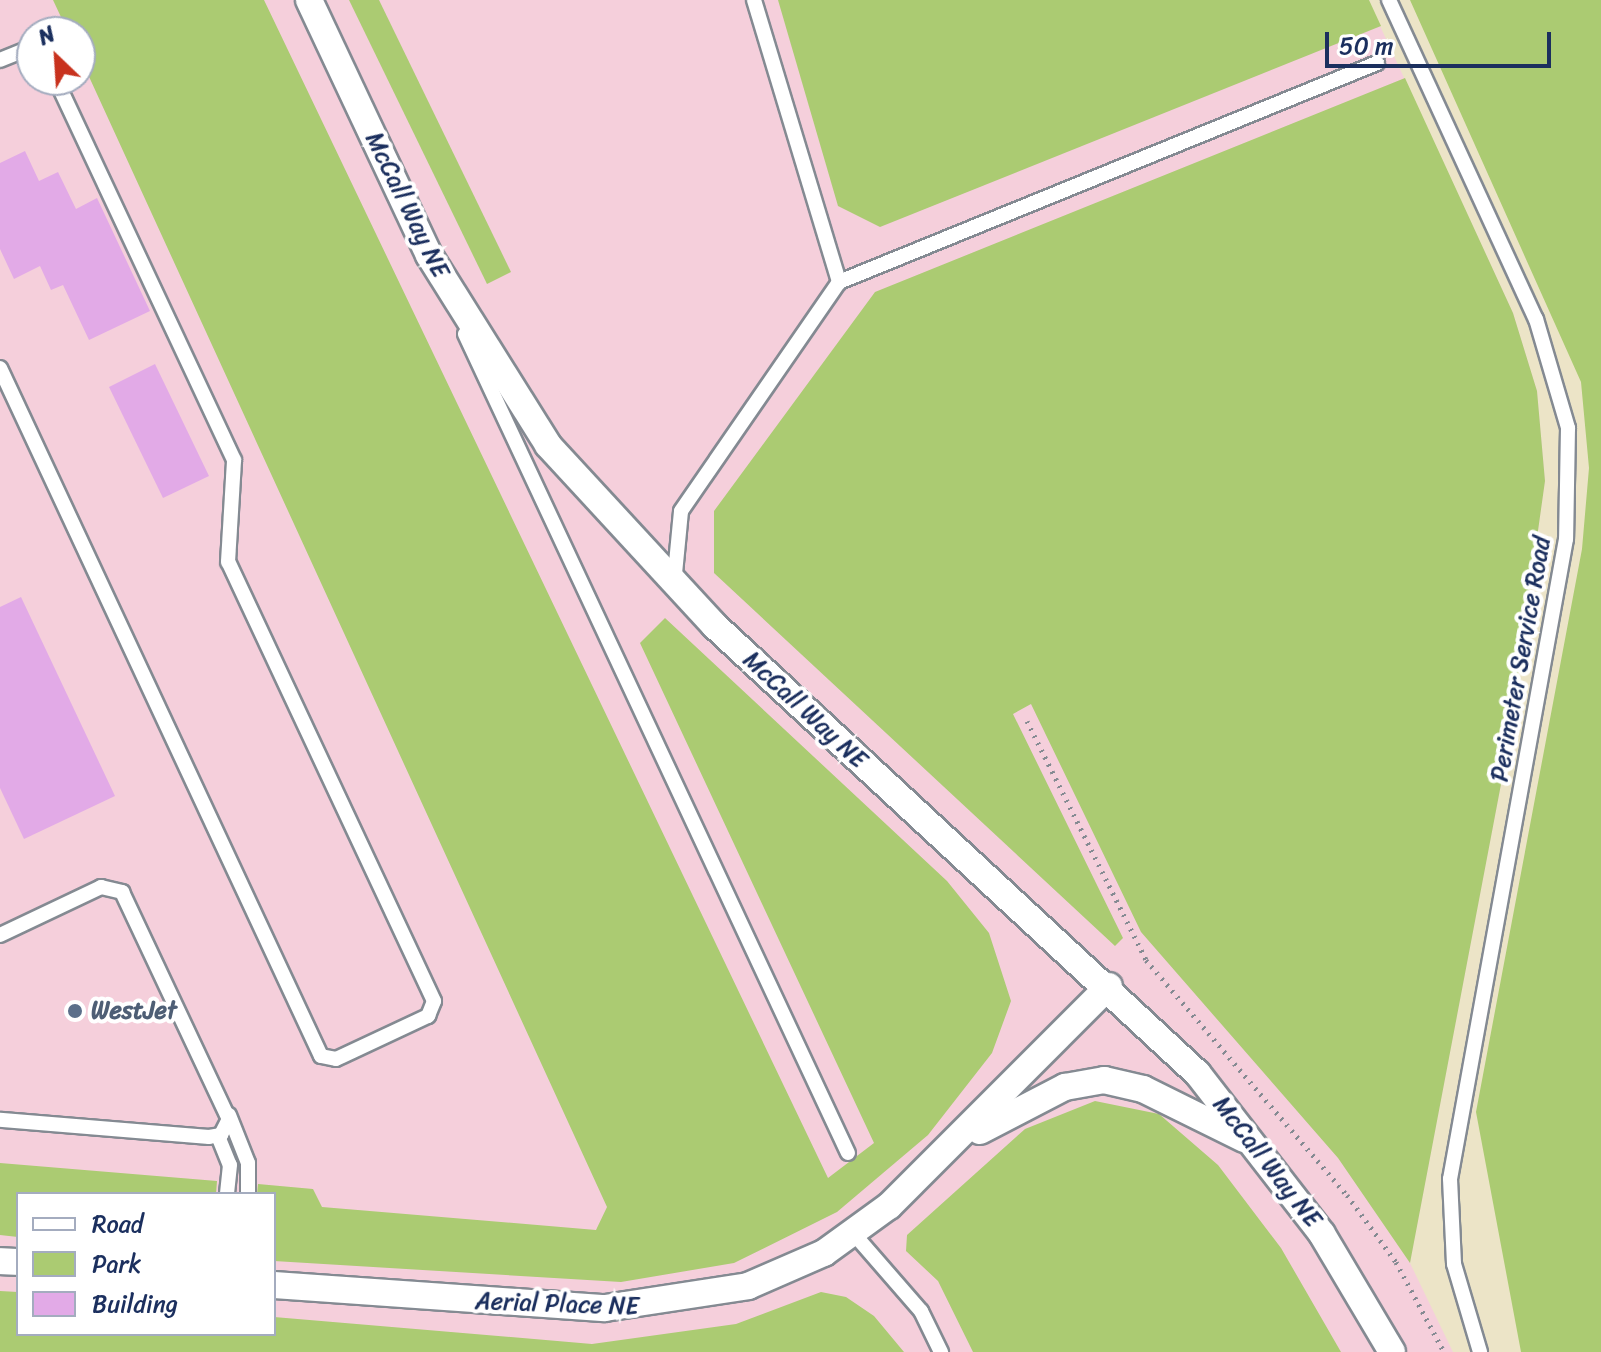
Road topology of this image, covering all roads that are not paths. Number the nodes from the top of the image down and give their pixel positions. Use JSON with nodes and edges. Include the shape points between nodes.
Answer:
{"nodes":[{"id":1,"x":309,"y":0,"type":"edge"},
{"id":2,"x":754,"y":0,"type":"edge"},
{"id":3,"x":1389,"y":0,"type":"edge"},
{"id":4,"x":1377,"y":63,"type":"dead end"},
{"id":5,"x":63,"y":96,"type":"edge"},
{"id":6,"x":429,"y":255,"type":"junction"},
{"id":7,"x":839,"y":282,"type":"junction"},
{"id":8,"x":0,"y":368,"type":"edge"},
{"id":9,"x":674,"y":586,"type":"junction"},
{"id":10,"x":0,"y":935,"type":"edge"},
{"id":11,"x":1109,"y":986,"type":"junction"},
{"id":12,"x":228,"y":1113,"type":"junction"},
{"id":13,"x":0,"y":1120,"type":"edge"},
{"id":14,"x":218,"y":1136,"type":"junction"},
{"id":15,"x":1252,"y":1143,"type":"junction"},
{"id":16,"x":956,"y":1145,"type":"junction"},
{"id":17,"x":848,"y":1153,"type":"dead end"},
{"id":18,"x":227,"y":1192,"type":"edge"},
{"id":19,"x":248,"y":1192,"type":"edge"},
{"id":20,"x":854,"y":1234,"type":"junction"},
{"id":21,"x":276,"y":1285,"type":"edge"},
{"id":22,"x":941,"y":1352,"type":"edge"},
{"id":23,"x":1392,"y":1352,"type":"edge"},
{"id":24,"x":1480,"y":1352,"type":"edge"}],
"edges":[{"from":1,"to":6,"type":"street","name":"McCall Way NE"},
{"from":2,"to":7,"type":"lane"},
{"from":3,"to":24,"type":"lane","name":"Perimeter Service Road","via":[[1536,319],[1568,428],[1566,539],[1450,1179],[1454,1264]]},
{"from":4,"to":7,"type":"lane"},
{"from":5,"to":8,"type":"lane","via":[[234,460],[228,562],[434,1001],[428,1016],[336,1059],[321,1056]]},
{"from":6,"to":9,"type":"street","name":"McCall Way NE","via":[[548,445]]},
{"from":6,"to":17,"type":"lane"},
{"from":7,"to":9,"type":"lane","via":[[681,511]]},
{"from":9,"to":11,"type":"street","name":"McCall Way NE"},
{"from":10,"to":12,"type":"lane","via":[[101,887],[122,892]]},
{"from":11,"to":15,"type":"street","name":"McCall Way NE","via":[[1198,1074]]},
{"from":11,"to":16,"type":"street","name":"Aerial Place NE"},
{"from":12,"to":14,"type":"lane"},
{"from":12,"to":19,"type":"lane","via":[[248,1163]]},
{"from":13,"to":14,"type":"lane"},
{"from":14,"to":18,"type":"lane","via":[[230,1165]]},
{"from":15,"to":16,"type":"street","via":[[1143,1089],[1104,1080],[1043,1096]]},
{"from":15,"to":23,"type":"street","name":"McCall Way NE","via":[[1322,1234]]},
{"from":16,"to":20,"type":"street","name":"Aerial Place NE"},
{"from":20,"to":21,"type":"street","name":"Aerial Place NE","via":[[748,1286],[654,1306],[547,1307]]},
{"from":20,"to":22,"type":"lane","via":[[921,1311]]}]}
